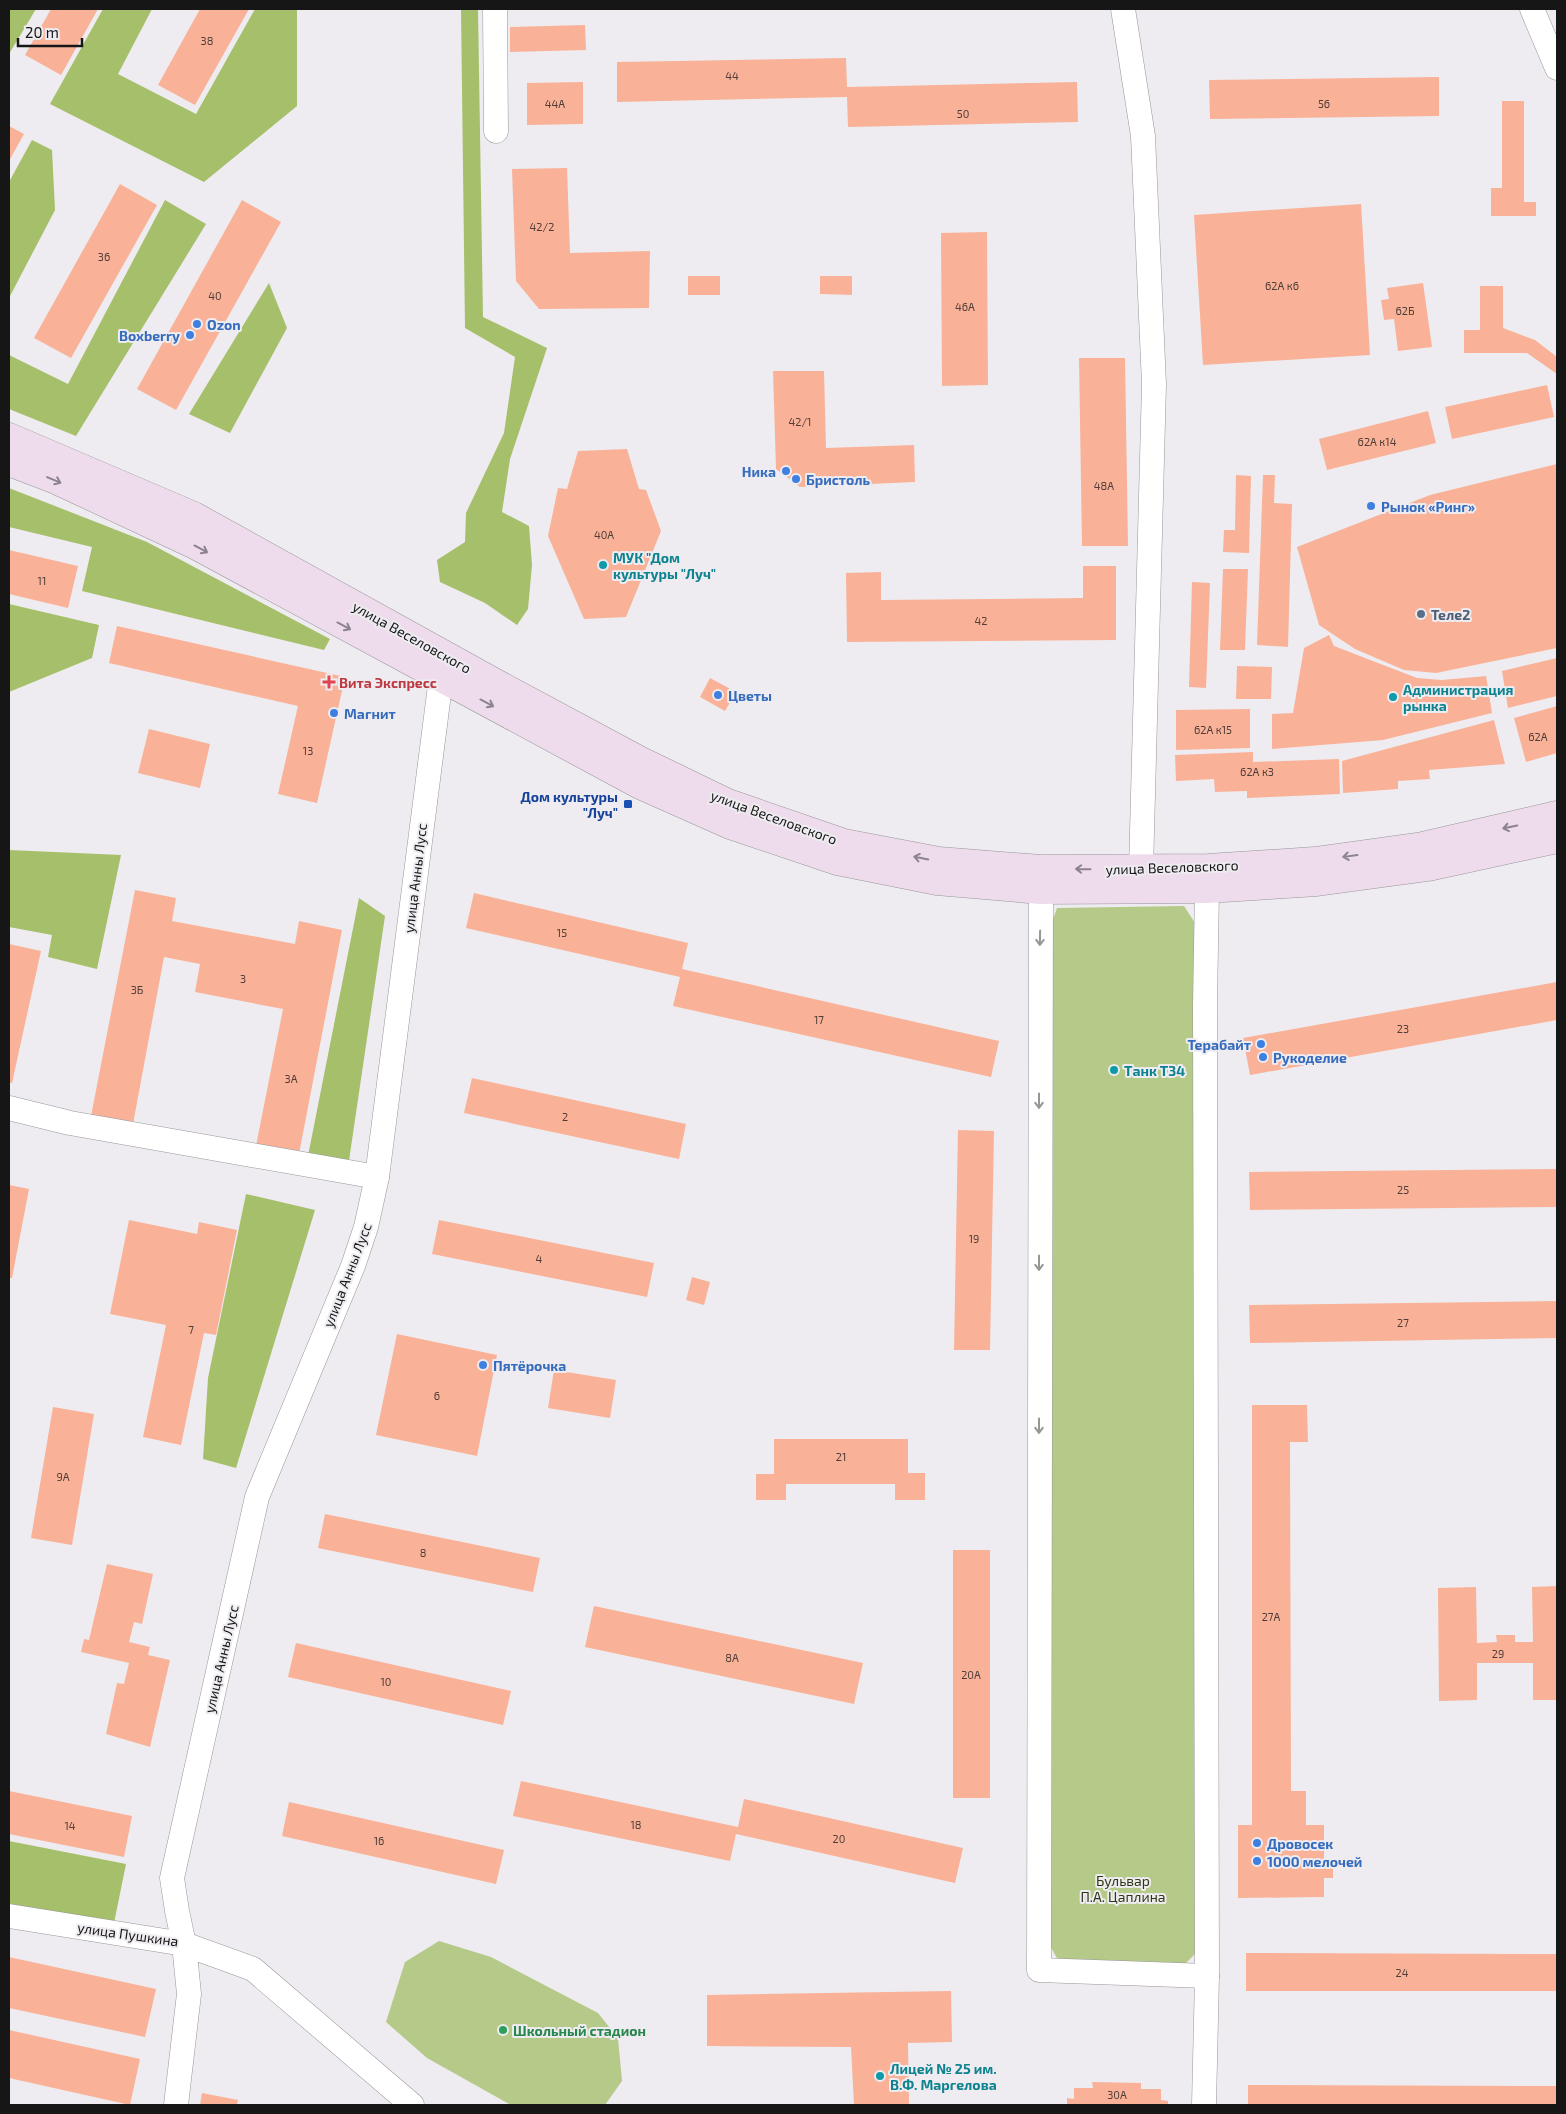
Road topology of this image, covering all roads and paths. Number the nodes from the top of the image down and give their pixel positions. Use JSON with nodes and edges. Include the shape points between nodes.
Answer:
{"nodes":[{"id":1,"x":495,"y":9,"type":"edge"},
{"id":2,"x":1123,"y":9,"type":"edge"},
{"id":3,"x":1532,"y":9,"type":"edge"},
{"id":4,"x":1557,"y":68,"type":"edge"},
{"id":5,"x":496,"y":131,"type":"dead end"},
{"id":6,"x":9,"y":437,"type":"edge"},
{"id":7,"x":9,"y":462,"type":"edge"},
{"id":8,"x":446,"y":668,"type":"junction"},
{"id":9,"x":1557,"y":815,"type":"edge"},
{"id":10,"x":1557,"y":839,"type":"edge"},
{"id":11,"x":1141,"y":870,"type":"junction"},
{"id":12,"x":1041,"y":879,"type":"junction"},
{"id":13,"x":1208,"y":879,"type":"junction"},
{"id":14,"x":9,"y":1108,"type":"edge"},
{"id":15,"x":377,"y":1177,"type":"junction"},
{"id":16,"x":172,"y":1878,"type":"joint"},
{"id":17,"x":9,"y":1916,"type":"edge"},
{"id":18,"x":184,"y":1944,"type":"junction"},
{"id":19,"x":1207,"y":1976,"type":"junction"},
{"id":20,"x":176,"y":2105,"type":"edge"},
{"id":21,"x":412,"y":2105,"type":"edge"},
{"id":22,"x":1204,"y":2105,"type":"edge"}],
"edges":[{"from":1,"to":5,"type":"street"},
{"from":2,"to":11,"type":"street","via":[[1143,136],[1154,384]]},
{"from":3,"to":4,"type":"street"},
{"from":6,"to":8,"type":"main road","name":"улица Веселовского","via":[[194,516]]},
{"from":7,"to":8,"type":"main road","name":"улица Веселовского","one_way":true,"via":[[56,480],[193,544]]},
{"from":8,"to":12,"type":"main road","name":"улица Веселовского","via":[[640,785],[730,825],[837,861],[937,881]]},
{"from":8,"to":15,"type":"street","name":"улица Анны Лусс"},
{"from":9,"to":13,"type":"main road","name":"улица Веселовского","one_way":true,"via":[[1423,846],[1315,860]]},
{"from":10,"to":13,"type":"main road","name":"улица Веселовского","via":[[1428,867],[1317,882]]},
{"from":11,"to":12,"type":"main road","name":"улица Веселовского","one_way":true},
{"from":11,"to":13,"type":"main road","name":"улица Веселовского"},
{"from":12,"to":13,"type":"main road","name":"улица Веселовского"},
{"from":12,"to":19,"type":"street","one_way":true,"via":[[1039,1970]]},
{"from":13,"to":19,"type":"street","via":[[1205,1004]]},
{"from":14,"to":15,"type":"street","via":[[70,1123]]},
{"from":15,"to":16,"type":"street","name":"улица Анны Лусс","via":[[353,1266],[257,1497]]},
{"from":16,"to":18,"type":"street","name":"улица Пушкина"},
{"from":17,"to":18,"type":"street","name":"улица Пушкина"},
{"from":18,"to":20,"type":"street","via":[[189,1994]]},
{"from":18,"to":21,"type":"street","via":[[253,1969]]},
{"from":19,"to":22,"type":"street"}]}
